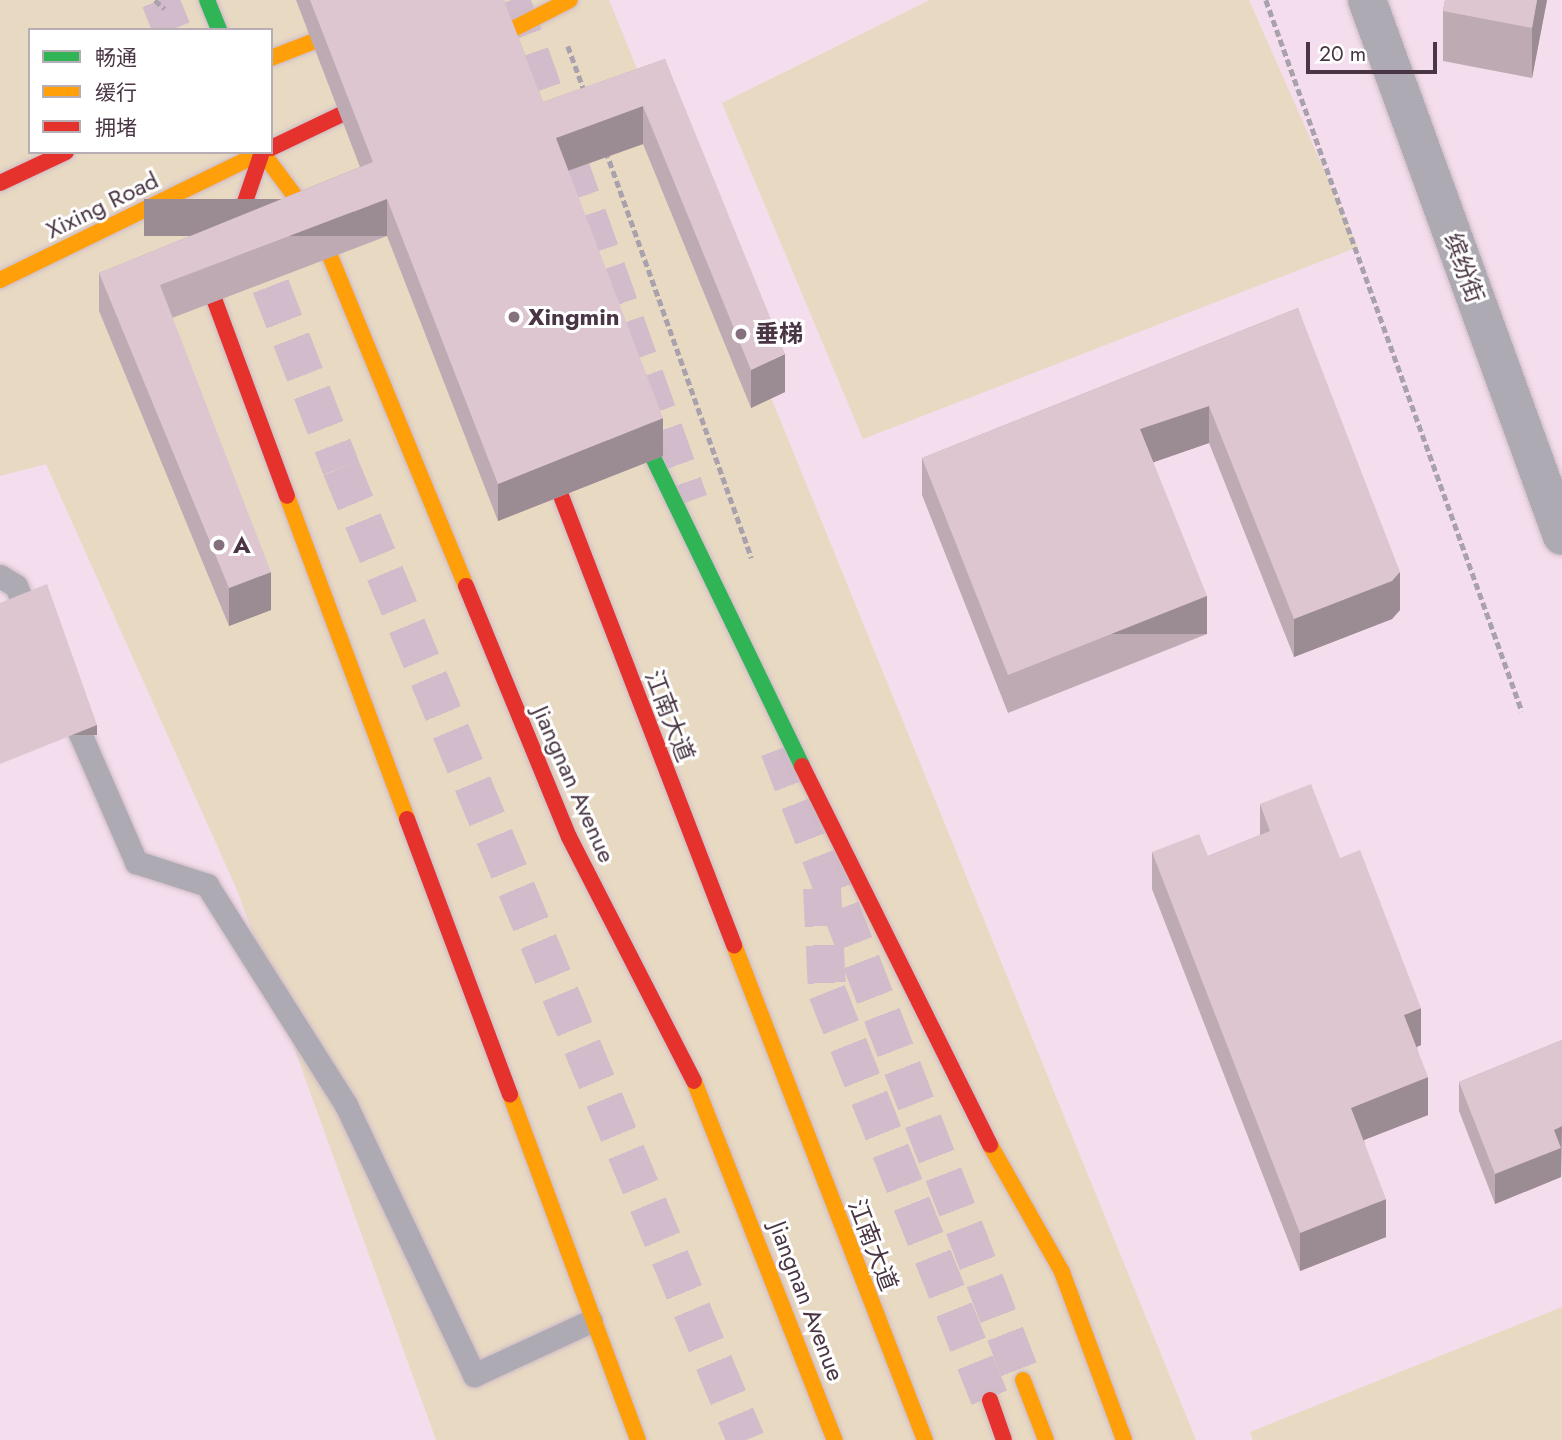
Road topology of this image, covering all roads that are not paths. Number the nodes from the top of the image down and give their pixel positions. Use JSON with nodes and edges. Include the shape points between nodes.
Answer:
{"nodes":[{"id":1,"x":207,"y":0,"type":"edge"},
{"id":2,"x":420,"y":0,"type":"edge"},
{"id":3,"x":1367,"y":0,"type":"edge"},
{"id":4,"x":562,"y":3,"type":"edge"},
{"id":5,"x":402,"y":10,"type":"edge"},
{"id":6,"x":218,"y":28,"type":"edge"},
{"id":7,"x":273,"y":57,"type":"edge"},
{"id":8,"x":451,"y":61,"type":"edge"},
{"id":9,"x":404,"y":84,"type":"edge"},
{"id":10,"x":273,"y":147,"type":"edge"},
{"id":11,"x":62,"y":154,"type":"edge"},
{"id":12,"x":258,"y":154,"type":"edge"},
{"id":13,"x":261,"y":154,"type":"edge"},
{"id":14,"x":263,"y":154,"type":"edge"},
{"id":15,"x":0,"y":183,"type":"edge"},
{"id":16,"x":0,"y":280,"type":"edge"},
{"id":17,"x":620,"y":391,"type":"edge"},
{"id":18,"x":534,"y":427,"type":"edge"},
{"id":19,"x":1562,"y":536,"type":"edge"},
{"id":20,"x":0,"y":576,"type":"edge"},
{"id":21,"x":43,"y":649,"type":"edge"},
{"id":22,"x":60,"y":686,"type":"edge"},
{"id":23,"x":591,"y":1321,"type":"junction"},
{"id":24,"x":1023,"y":1380,"type":"tunnel mouth"},
{"id":25,"x":990,"y":1400,"type":"tunnel mouth"},
{"id":26,"x":638,"y":1440,"type":"edge"},
{"id":27,"x":835,"y":1440,"type":"edge"},
{"id":28,"x":925,"y":1440,"type":"edge"},
{"id":29,"x":1004,"y":1440,"type":"edge"},
{"id":30,"x":1045,"y":1440,"type":"edge"},
{"id":31,"x":1124,"y":1440,"type":"edge"}],
"edges":[{"from":1,"to":6,"type":"main road"},
{"from":2,"to":5,"type":"main road"},
{"from":3,"to":19,"type":"street","name":"缤纷街"},
{"from":4,"to":8,"type":"main road"},
{"from":5,"to":7,"type":"main road"},
{"from":9,"to":10,"type":"main road"},
{"from":11,"to":15,"type":"main road"},
{"from":12,"to":16,"type":"main road","name":"Xixing Road"},
{"from":13,"to":23,"type":"main road","via":[[213,296]]},
{"from":14,"to":27,"type":"main road","name":"Jiangnan Avenue","via":[[318,227],[569,837],[714,1121]]},
{"from":17,"to":31,"type":"main road","via":[[953,1078],[1062,1272]]},
{"from":18,"to":28,"type":"main road","name":"江南大道"},
{"from":20,"to":21,"type":"lane","via":[[16,586]]},
{"from":22,"to":23,"type":"lane","via":[[135,862],[207,884],[346,1105],[474,1375]]},
{"from":23,"to":26,"type":"main road"},
{"from":24,"to":30,"type":"main road"},
{"from":25,"to":29,"type":"main road"}]}
